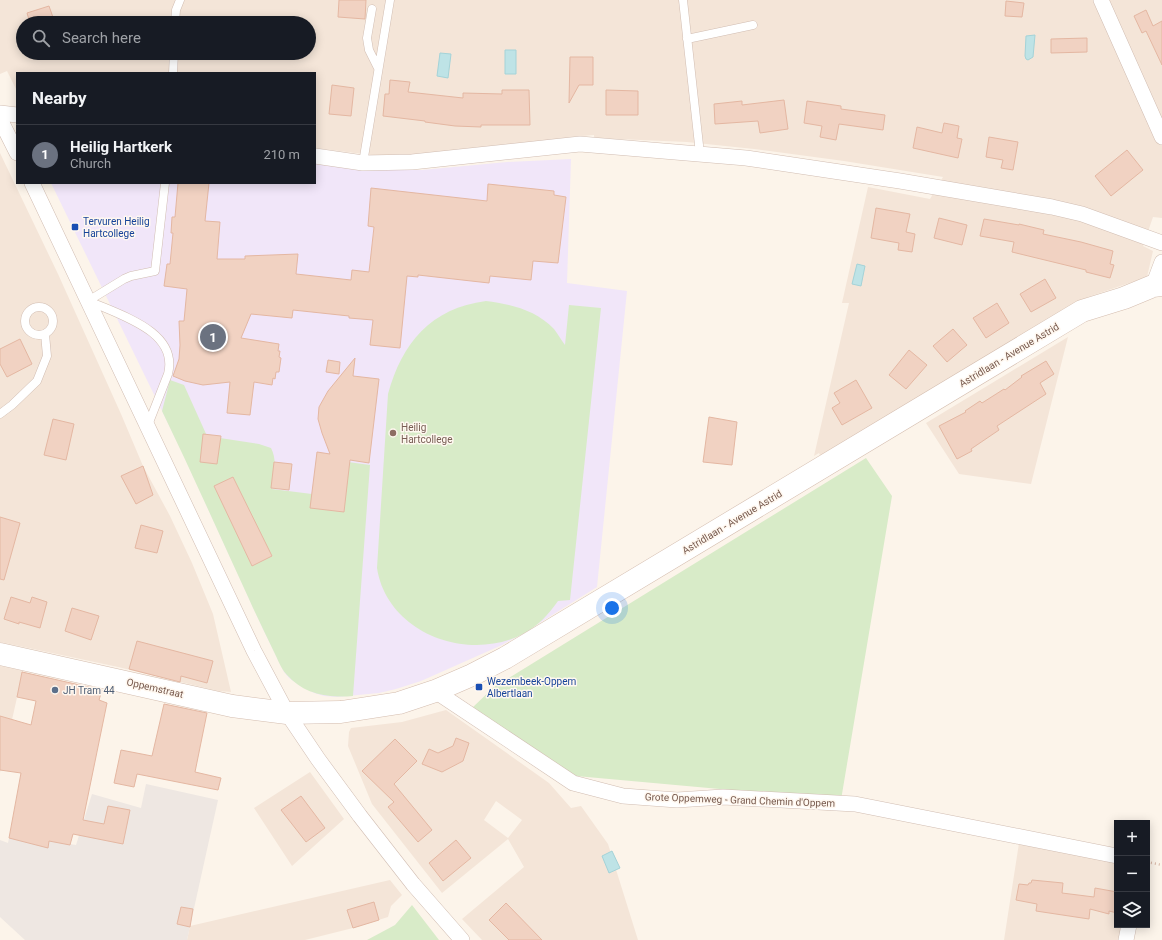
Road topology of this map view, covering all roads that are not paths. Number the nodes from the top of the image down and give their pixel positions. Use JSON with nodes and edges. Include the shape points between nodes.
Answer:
{"nodes":[{"id":1,"x":172,"y":0,"type":"edge"},
{"id":2,"x":180,"y":0,"type":"edge"},
{"id":3,"x":390,"y":0,"type":"edge"},
{"id":4,"x":683,"y":0,"type":"edge"},
{"id":5,"x":1101,"y":0,"type":"edge"},
{"id":6,"x":372,"y":9,"type":"dead end"},
{"id":7,"x":176,"y":10,"type":"junction"},
{"id":8,"x":176,"y":16,"type":"edge"},
{"id":9,"x":753,"y":25,"type":"dead end"},
{"id":10,"x":687,"y":39,"type":"junction"},
{"id":11,"x":174,"y":60,"type":"edge"},
{"id":12,"x":378,"y":68,"type":"junction"},
{"id":13,"x":173,"y":72,"type":"edge"},
{"id":14,"x":0,"y":113,"type":"edge"},
{"id":15,"x":16,"y":115,"type":"edge"},
{"id":16,"x":0,"y":119,"type":"edge"},
{"id":17,"x":1162,"y":137,"type":"edge"},
{"id":18,"x":16,"y":151,"type":"edge"},
{"id":19,"x":700,"y":154,"type":"junction"},
{"id":20,"x":316,"y":156,"type":"edge"},
{"id":21,"x":363,"y":163,"type":"junction"},
{"id":22,"x":32,"y":184,"type":"edge"},
{"id":23,"x":165,"y":184,"type":"edge"},
{"id":24,"x":1162,"y":243,"type":"edge"},
{"id":25,"x":1162,"y":262,"type":"edge"},
{"id":26,"x":1158,"y":286,"type":"edge"},
{"id":27,"x":88,"y":301,"type":"junction"},
{"id":28,"x":44,"y":334,"type":"dead end"},
{"id":29,"x":0,"y":414,"type":"edge"},
{"id":30,"x":147,"y":427,"type":"junction"},
{"id":31,"x":0,"y":654,"type":"edge"},
{"id":32,"x":435,"y":691,"type":"junction"},
{"id":33,"x":286,"y":713,"type":"junction"},
{"id":34,"x":1114,"y":855,"type":"edge"},
{"id":35,"x":1128,"y":928,"type":"edge"},
{"id":36,"x":462,"y":940,"type":"edge"},
{"id":37,"x":1126,"y":940,"type":"edge"}],
"edges":[{"from":1,"to":7,"type":"lane"},
{"from":2,"to":7,"type":"lane"},
{"from":3,"to":12,"type":"lane"},
{"from":4,"to":10,"type":"lane"},
{"from":5,"to":17,"type":"street"},
{"from":6,"to":12,"type":"lane","via":[[367,38],[369,50]]},
{"from":7,"to":8,"type":"lane"},
{"from":9,"to":10,"type":"lane"},
{"from":10,"to":19,"type":"lane"},
{"from":11,"to":13,"type":"lane"},
{"from":12,"to":21,"type":"lane"},
{"from":14,"to":15,"type":"street"},
{"from":16,"to":18,"type":"street"},
{"from":19,"to":21,"type":"street","via":[[580,144],[412,162]]},
{"from":19,"to":24,"type":"street","via":[[746,158],[1052,207],[1082,214]]},
{"from":20,"to":21,"type":"street"},
{"from":22,"to":27,"type":"street"},
{"from":23,"to":27,"type":"lane","via":[[155,271],[124,278]]},
{"from":25,"to":26,"type":"street"},
{"from":26,"to":32,"type":"street","name":"Astridlaan - Avenue Astrid","via":[[1076,314],[505,658]]},
{"from":27,"to":30,"type":"street"},
{"from":27,"to":30,"type":"lane","via":[[145,327],[167,349],[170,357],[168,374]]},
{"from":28,"to":29,"type":"lane","via":[[48,356],[37,381]]},
{"from":30,"to":33,"type":"street"},
{"from":31,"to":33,"type":"street","name":"Oppemstraat","via":[[232,706]]},
{"from":32,"to":33,"type":"street","name":"Astridlaan - Avenue Astrid","via":[[399,703],[341,712]]},
{"from":32,"to":34,"type":"street","name":"Grote Oppemweg - Grand Chemin d'Oppem","via":[[573,783],[623,796],[677,800],[723,797],[855,804]]},
{"from":33,"to":36,"type":"street","via":[[360,816]]},
{"from":35,"to":37,"type":"street"}]}
